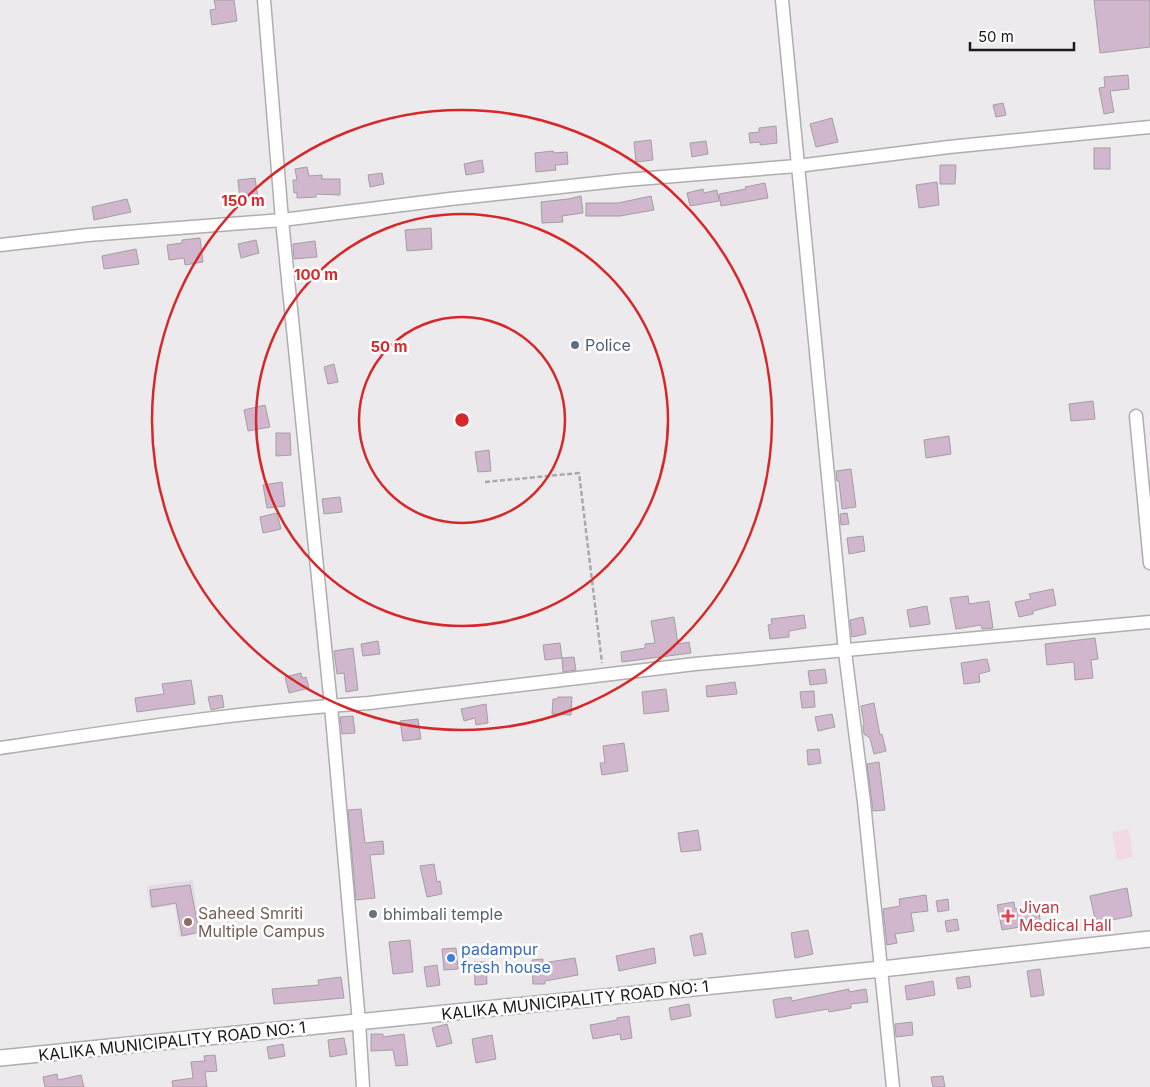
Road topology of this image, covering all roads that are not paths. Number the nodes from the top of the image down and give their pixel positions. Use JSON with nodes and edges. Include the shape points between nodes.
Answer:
{"nodes":[{"id":1,"x":264,"y":0,"type":"edge"},
{"id":2,"x":782,"y":0,"type":"edge"},
{"id":3,"x":1150,"y":127,"type":"edge"},
{"id":4,"x":797,"y":166,"type":"junction"},
{"id":5,"x":282,"y":220,"type":"junction"},
{"id":6,"x":0,"y":245,"type":"edge"},
{"id":7,"x":1136,"y":416,"type":"dead end"},
{"id":8,"x":1150,"y":563,"type":"edge"},
{"id":9,"x":1150,"y":622,"type":"edge"},
{"id":10,"x":845,"y":652,"type":"junction"},
{"id":11,"x":331,"y":706,"type":"junction"},
{"id":12,"x":0,"y":748,"type":"edge"},
{"id":13,"x":1150,"y":939,"type":"edge"},
{"id":14,"x":882,"y":969,"type":"junction"},
{"id":15,"x":359,"y":1022,"type":"junction"},
{"id":16,"x":0,"y":1058,"type":"edge"},
{"id":17,"x":363,"y":1087,"type":"edge"},
{"id":18,"x":893,"y":1087,"type":"edge"}],
"edges":[{"from":1,"to":5,"type":"street"},
{"from":2,"to":4,"type":"street"},
{"from":3,"to":4,"type":"street"},
{"from":4,"to":5,"type":"street","via":[[586,184]]},
{"from":4,"to":10,"type":"street"},
{"from":5,"to":6,"type":"street"},
{"from":5,"to":11,"type":"street"},
{"from":7,"to":8,"type":"street"},
{"from":9,"to":10,"type":"street"},
{"from":10,"to":11,"type":"street","via":[[695,664]]},
{"from":10,"to":14,"type":"street"},
{"from":11,"to":12,"type":"street","via":[[171,723]]},
{"from":11,"to":15,"type":"street"},
{"from":13,"to":14,"type":"street","name":"KALIKA MUNICIPALITY ROAD NO: 1"},
{"from":14,"to":15,"type":"street","name":"KALIKA MUNICIPALITY ROAD NO: 1"},
{"from":14,"to":18,"type":"street"},
{"from":15,"to":16,"type":"street","name":"KALIKA MUNICIPALITY ROAD NO: 1"},
{"from":15,"to":17,"type":"street"}]}
